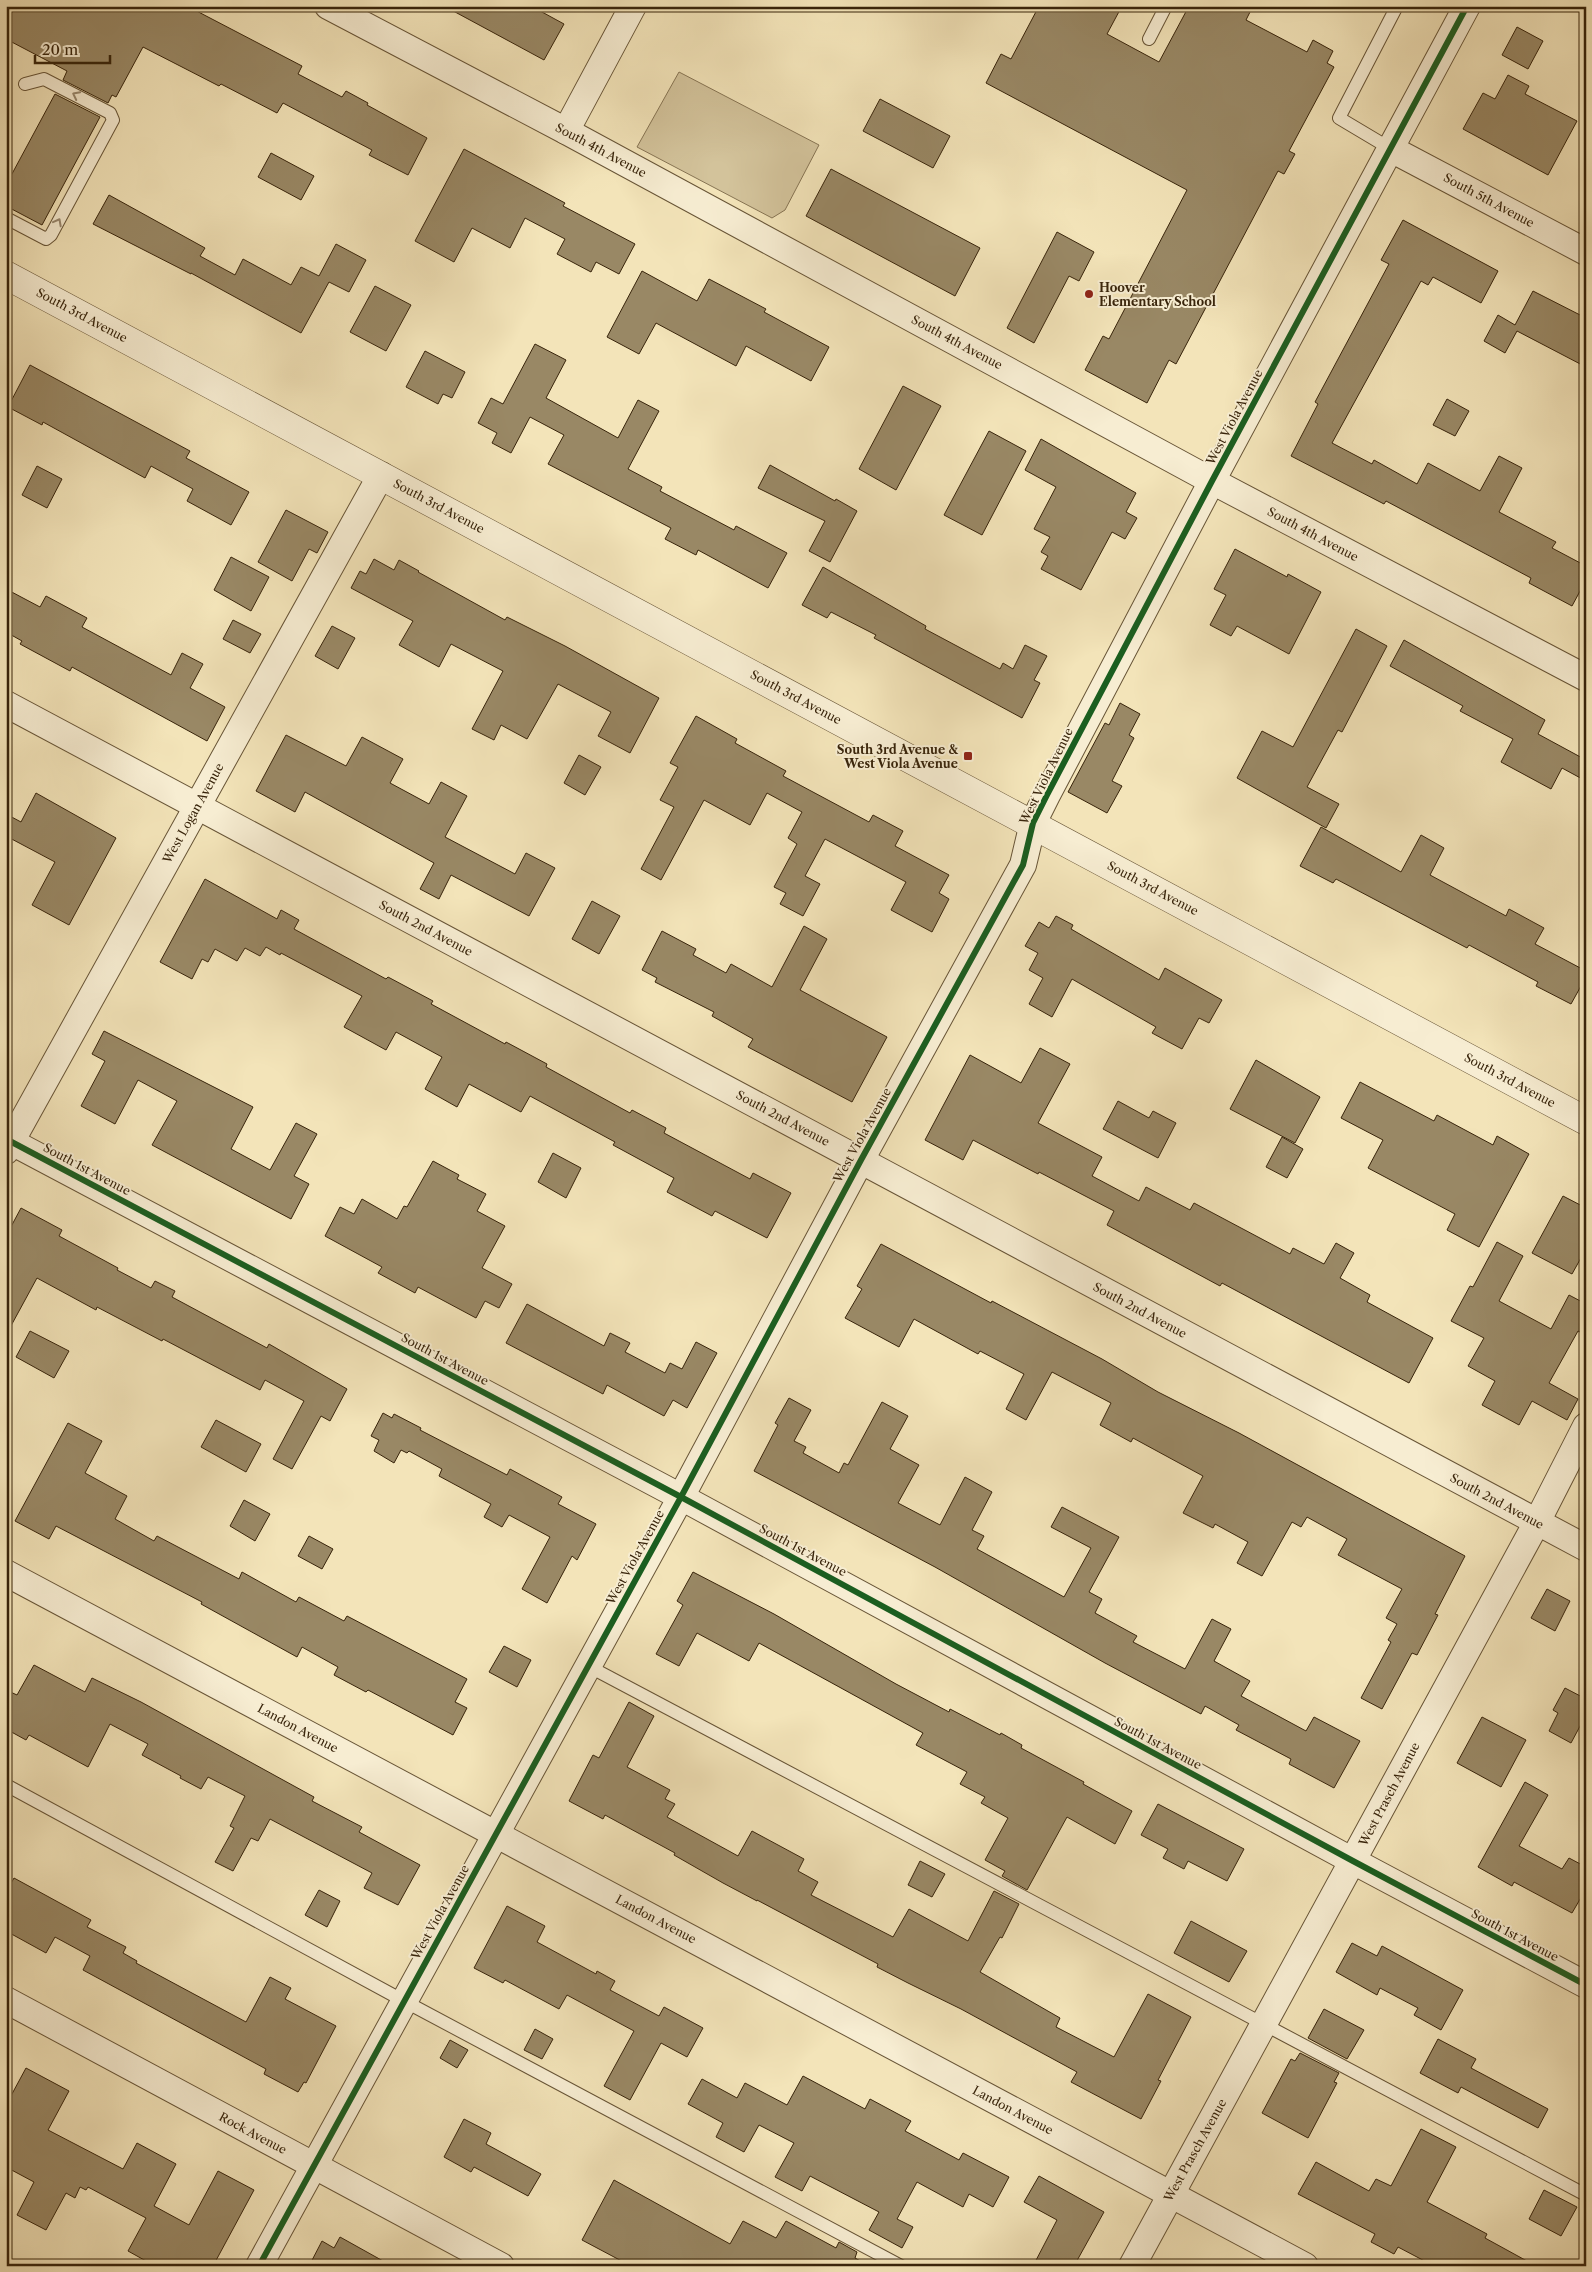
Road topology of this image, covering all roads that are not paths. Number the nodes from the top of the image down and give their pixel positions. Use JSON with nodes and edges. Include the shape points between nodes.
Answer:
{"nodes":[{"id":1,"x":328,"y":6,"type":"edge"},
{"id":2,"x":634,"y":6,"type":"edge"},
{"id":3,"x":1166,"y":6,"type":"edge"},
{"id":4,"x":1397,"y":6,"type":"edge"},
{"id":5,"x":1467,"y":6,"type":"edge"},
{"id":6,"x":1149,"y":39,"type":"dead end"},
{"id":7,"x":25,"y":84,"type":"dead end"},
{"id":8,"x":566,"y":131,"type":"junction"},
{"id":9,"x":1391,"y":149,"type":"junction"},
{"id":10,"x":6,"y":218,"type":"edge"},
{"id":11,"x":1586,"y":252,"type":"edge"},
{"id":12,"x":6,"y":274,"type":"edge"},
{"id":13,"x":381,"y":475,"type":"junction"},
{"id":14,"x":1212,"y":481,"type":"junction"},
{"id":15,"x":1586,"y":678,"type":"edge"},
{"id":16,"x":6,"y":704,"type":"edge"},
{"id":17,"x":197,"y":806,"type":"junction"},
{"id":18,"x":1033,"y":823,"type":"junction"},
{"id":19,"x":1586,"y":1121,"type":"edge"},
{"id":20,"x":8,"y":1144,"type":"edge"},
{"id":21,"x":861,"y":1160,"type":"junction"},
{"id":22,"x":1586,"y":1426,"type":"edge"},
{"id":23,"x":681,"y":1497,"type":"junction"},
{"id":24,"x":1537,"y":1522,"type":"junction"},
{"id":25,"x":1586,"y":1548,"type":"edge"},
{"id":26,"x":6,"y":1572,"type":"edge"},
{"id":27,"x":588,"y":1666,"type":"junction"},
{"id":28,"x":6,"y":1785,"type":"edge"},
{"id":29,"x":496,"y":1834,"type":"junction"},
{"id":30,"x":1353,"y":1861,"type":"junction"},
{"id":31,"x":1586,"y":1985,"type":"edge"},
{"id":32,"x":6,"y":2000,"type":"edge"},
{"id":33,"x":404,"y":2001,"type":"junction"},
{"id":34,"x":1264,"y":2024,"type":"junction"},
{"id":35,"x":314,"y":2166,"type":"junction"},
{"id":36,"x":1171,"y":2194,"type":"junction"},
{"id":37,"x":1586,"y":2195,"type":"edge"},
{"id":38,"x":259,"y":2266,"type":"edge"},
{"id":39,"x":501,"y":2266,"type":"edge"},
{"id":40,"x":901,"y":2266,"type":"edge"},
{"id":41,"x":1132,"y":2266,"type":"edge"},
{"id":42,"x":1305,"y":2266,"type":"edge"}],
"edges":[{"from":1,"to":8,"type":"street","name":"South 4th Avenue"},
{"from":2,"to":8,"type":"street"},
{"from":3,"to":6,"type":"lane"},
{"from":4,"to":9,"type":"lane","via":[[1339,118]]},
{"from":5,"to":9,"type":"street","name":"West Viola Avenue"},
{"from":10,"to":7,"type":"lane","one_way":true,"via":[[46,239],[51,235],[113,120],[110,113],[44,79]]},
{"from":8,"to":14,"type":"street","name":"South 4th Avenue"},
{"from":9,"to":11,"type":"street","name":"South 5th Avenue"},
{"from":9,"to":14,"type":"street","name":"West Viola Avenue"},
{"from":12,"to":13,"type":"street","name":"South 3rd Avenue"},
{"from":13,"to":17,"type":"street","name":"West Logan Avenue"},
{"from":13,"to":18,"type":"street","name":"South 3rd Avenue"},
{"from":14,"to":15,"type":"street","name":"South 4th Avenue"},
{"from":14,"to":18,"type":"street","name":"West Viola Avenue"},
{"from":16,"to":17,"type":"street","name":"South 2nd Avenue"},
{"from":17,"to":20,"type":"street","name":"West Logan Avenue"},
{"from":17,"to":21,"type":"street","name":"South 2nd Avenue"},
{"from":18,"to":19,"type":"street","name":"South 3rd Avenue"},
{"from":18,"to":21,"type":"street","name":"West Viola Avenue","via":[[1023,865]]},
{"from":20,"to":23,"type":"street","name":"South 1st Avenue"},
{"from":21,"to":23,"type":"street","name":"West Viola Avenue"},
{"from":21,"to":24,"type":"street","name":"South 2nd Avenue"},
{"from":22,"to":24,"type":"street","name":"West Prasch Avenue"},
{"from":23,"to":27,"type":"street","name":"West Viola Avenue"},
{"from":23,"to":30,"type":"street","name":"South 1st Avenue"},
{"from":24,"to":25,"type":"street","name":"South 2nd Avenue"},
{"from":24,"to":30,"type":"street","name":"West Prasch Avenue"},
{"from":26,"to":29,"type":"street","name":"Landon Avenue"},
{"from":27,"to":29,"type":"street","name":"West Viola Avenue"},
{"from":27,"to":34,"type":"lane"},
{"from":28,"to":33,"type":"lane"},
{"from":29,"to":33,"type":"street","name":"West Viola Avenue"},
{"from":29,"to":36,"type":"street","name":"Landon Avenue"},
{"from":30,"to":31,"type":"street","name":"South 1st Avenue"},
{"from":30,"to":34,"type":"street","name":"West Prasch Avenue"},
{"from":32,"to":35,"type":"street","name":"Rock Avenue"},
{"from":33,"to":35,"type":"street","name":"West Viola Avenue"},
{"from":33,"to":40,"type":"lane"},
{"from":34,"to":36,"type":"street","name":"West Prasch Avenue"},
{"from":34,"to":37,"type":"lane"},
{"from":35,"to":38,"type":"street","name":"West Viola Avenue"},
{"from":35,"to":39,"type":"street","name":"Rock Avenue"},
{"from":36,"to":41,"type":"street","name":"West Prasch Avenue"},
{"from":36,"to":42,"type":"street","name":"Landon Avenue"}]}
